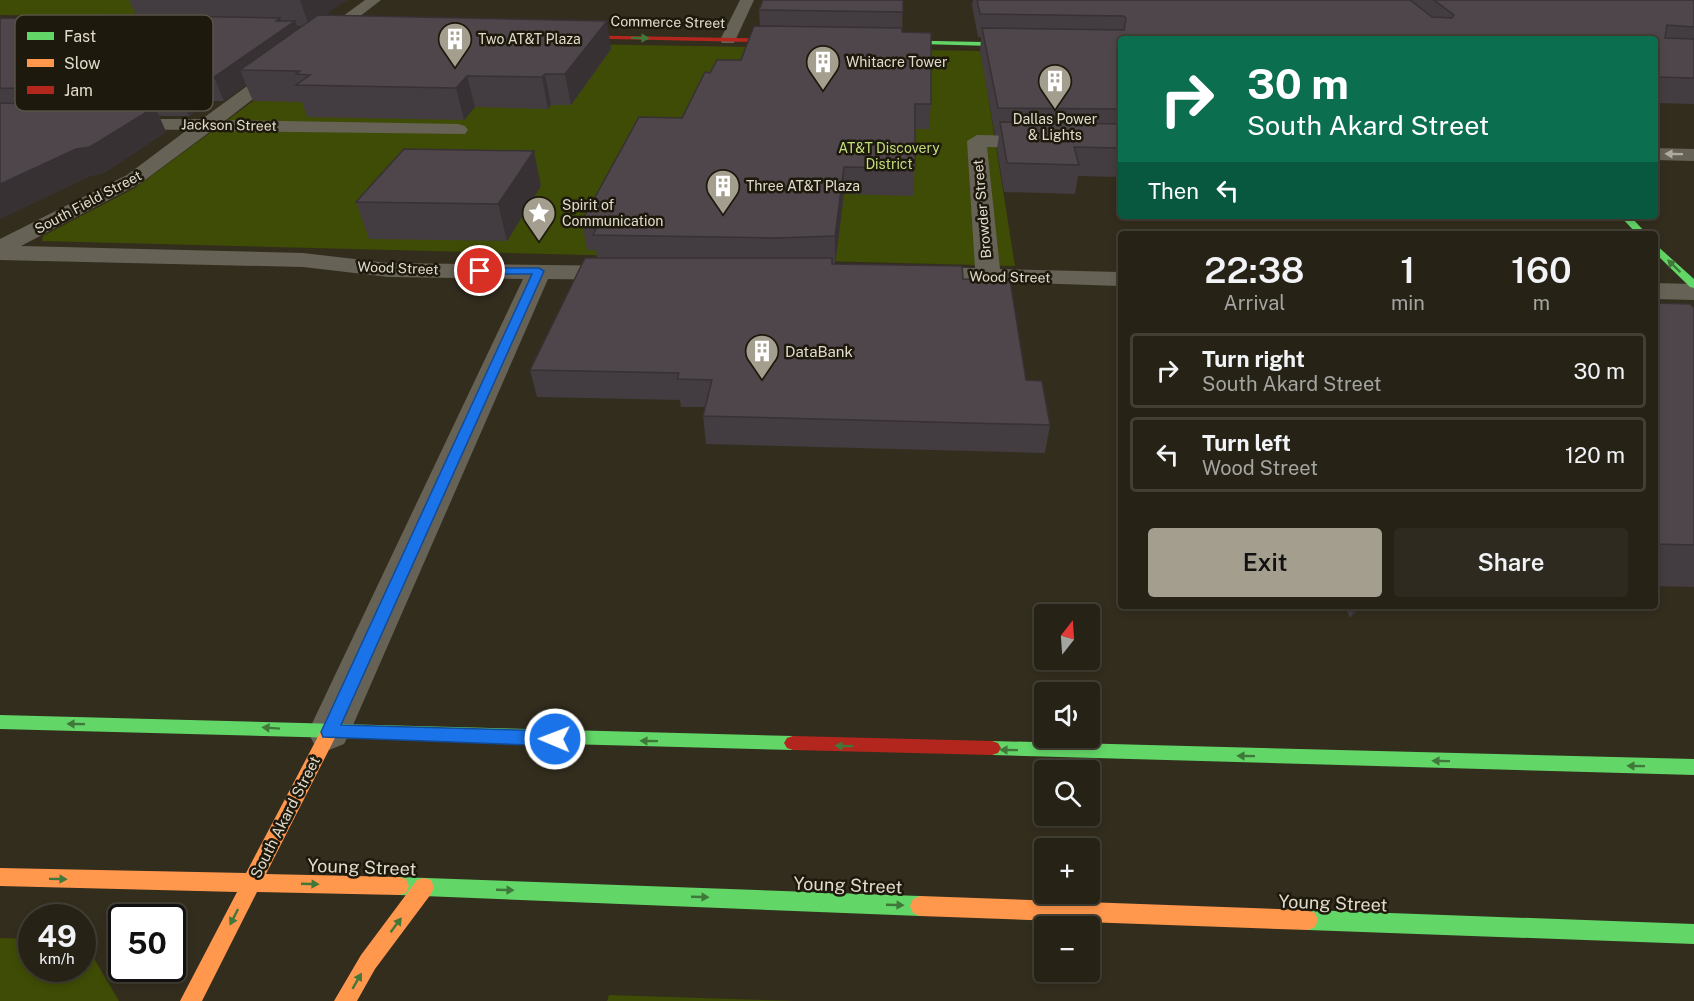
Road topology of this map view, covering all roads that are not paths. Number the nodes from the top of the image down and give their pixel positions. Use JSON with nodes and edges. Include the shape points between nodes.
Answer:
{"nodes":[{"id":1,"x":374,"y":0,"type":"edge"},
{"id":2,"x":747,"y":0,"type":"edge"},
{"id":3,"x":305,"y":33,"type":"edge"},
{"id":4,"x":329,"y":34,"type":"junction"},
{"id":5,"x":350,"y":34,"type":"edge"},
{"id":6,"x":548,"y":37,"type":"edge"},
{"id":7,"x":728,"y":40,"type":"junction"},
{"id":8,"x":802,"y":41,"type":"edge"},
{"id":9,"x":872,"y":42,"type":"edge"},
{"id":10,"x":1039,"y":45,"type":"edge"},
{"id":11,"x":105,"y":122,"type":"edge"},
{"id":12,"x":209,"y":124,"type":"junction"},
{"id":13,"x":458,"y":130,"type":"edge"},
{"id":14,"x":1118,"y":144,"type":"edge"},
{"id":15,"x":1658,"y":154,"type":"edge"},
{"id":16,"x":1694,"y":155,"type":"edge"},
{"id":17,"x":1628,"y":219,"type":"edge"},
{"id":18,"x":1639,"y":231,"type":"edge"},
{"id":19,"x":0,"y":248,"type":"edge"},
{"id":20,"x":1658,"y":250,"type":"edge"},
{"id":21,"x":0,"y":253,"type":"edge"},
{"id":22,"x":539,"y":271,"type":"junction"},
{"id":23,"x":647,"y":273,"type":"edge"},
{"id":24,"x":895,"y":274,"type":"edge"},
{"id":25,"x":988,"y":276,"type":"junction"},
{"id":26,"x":1118,"y":279,"type":"edge"},
{"id":27,"x":1694,"y":285,"type":"edge"},
{"id":28,"x":1658,"y":291,"type":"edge"},
{"id":29,"x":1694,"y":292,"type":"edge"},
{"id":30,"x":0,"y":722,"type":"edge"},
{"id":31,"x":329,"y":732,"type":"junction"},
{"id":32,"x":1694,"y":768,"type":"edge"},
{"id":33,"x":0,"y":878,"type":"edge"},
{"id":34,"x":252,"y":881,"type":"junction"},
{"id":35,"x":424,"y":887,"type":"junction"},
{"id":36,"x":1694,"y":934,"type":"edge"},
{"id":37,"x":191,"y":1001,"type":"edge"},
{"id":38,"x":345,"y":1001,"type":"edge"}],
"edges":[{"from":1,"to":4,"type":"street","name":"South Field Street"},
{"from":2,"to":7,"type":"street"},
{"from":3,"to":4,"type":"main road"},
{"from":4,"to":5,"type":"main road"},
{"from":4,"to":12,"type":"street","name":"South Field Street"},
{"from":6,"to":7,"type":"main road","name":"Commerce Street","one_way":true},
{"from":7,"to":8,"type":"main road","name":"Commerce Street"},
{"from":9,"to":10,"type":"main road"},
{"from":11,"to":12,"type":"street","name":"Jackson Street"},
{"from":12,"to":13,"type":"street","name":"Jackson Street"},
{"from":12,"to":19,"type":"street","name":"South Field Street","via":[[134,179]]},
{"from":14,"to":25,"type":"street","name":"Browder Street","via":[[977,141]]},
{"from":16,"to":15,"type":"street","one_way":true},
{"from":17,"to":18,"type":"main road"},
{"from":27,"to":20,"type":"main road","one_way":true},
{"from":21,"to":22,"type":"street","name":"Wood Street","via":[[303,260],[389,270]]},
{"from":22,"to":23,"type":"street","name":"Wood Street"},
{"from":22,"to":31,"type":"street","name":"South Akard Street"},
{"from":24,"to":25,"type":"street","name":"Wood Street"},
{"from":25,"to":26,"type":"street","name":"Wood Street"},
{"from":28,"to":29,"type":"street"},
{"from":31,"to":30,"type":"main road","one_way":true},
{"from":32,"to":31,"type":"main road","one_way":true},
{"from":31,"to":34,"type":"main road","name":"South Akard Street"},
{"from":33,"to":34,"type":"main road","name":"Young Street","one_way":true},
{"from":34,"to":35,"type":"main road","name":"Young Street","one_way":true},
{"from":34,"to":37,"type":"main road","name":"South Akard Street","one_way":true},
{"from":35,"to":36,"type":"main road","name":"Young Street","one_way":true},
{"from":38,"to":35,"type":"main road","one_way":true,"via":[[368,962]]}]}
